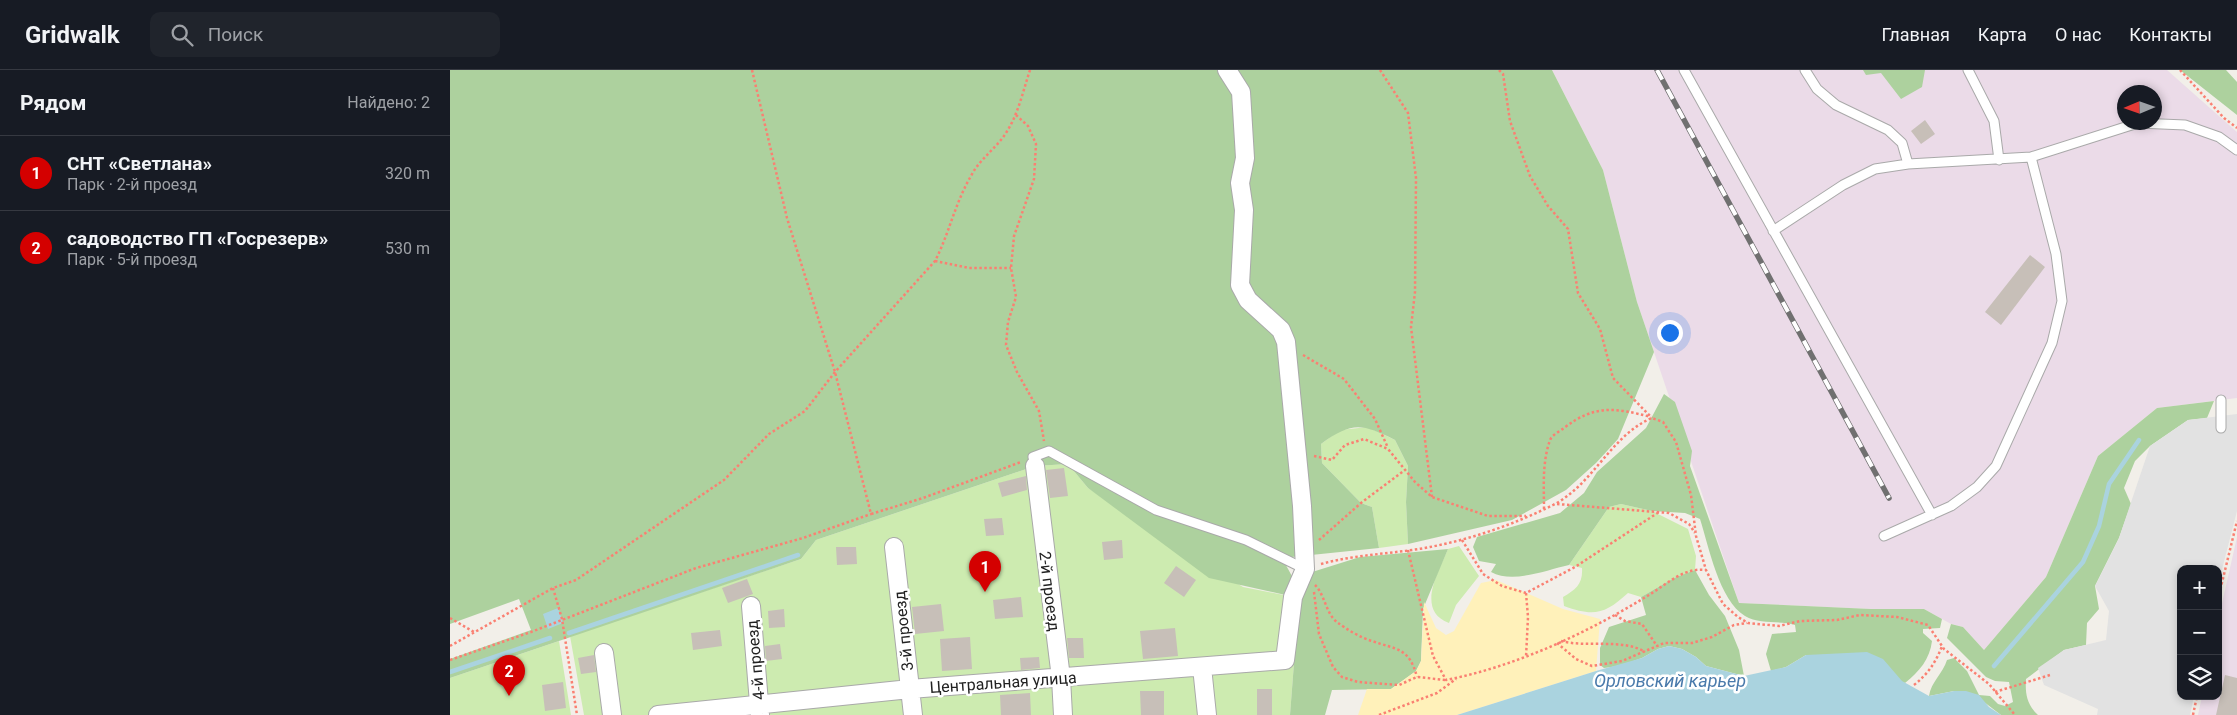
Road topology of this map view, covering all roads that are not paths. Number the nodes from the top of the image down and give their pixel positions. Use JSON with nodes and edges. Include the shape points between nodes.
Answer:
{"nodes":[{"id":1,"x":1227,"y":70,"type":"edge"},
{"id":2,"x":1684,"y":70,"type":"edge"},
{"id":3,"x":1805,"y":70,"type":"edge"},
{"id":4,"x":1968,"y":70,"type":"edge"},
{"id":5,"x":2237,"y":150,"type":"edge"},
{"id":6,"x":2031,"y":157,"type":"junction"},
{"id":7,"x":1999,"y":160,"type":"junction"},
{"id":8,"x":1908,"y":164,"type":"junction"},
{"id":9,"x":1772,"y":231,"type":"junction"},
{"id":10,"x":2221,"y":400,"type":"dead end"},
{"id":11,"x":2221,"y":428,"type":"dead end"},
{"id":12,"x":1034,"y":462,"type":"joint"},
{"id":13,"x":1932,"y":515,"type":"junction"},
{"id":14,"x":1884,"y":536,"type":"dead end"},
{"id":15,"x":894,"y":547,"type":"dead end"},
{"id":16,"x":1304,"y":561,"type":"junction"},
{"id":17,"x":751,"y":606,"type":"dead end"},
{"id":18,"x":604,"y":653,"type":"dead end"},
{"id":19,"x":1202,"y":667,"type":"junction"},
{"id":20,"x":1061,"y":678,"type":"junction"},
{"id":21,"x":910,"y":689,"type":"junction"},
{"id":22,"x":760,"y":709,"type":"edge"},
{"id":23,"x":612,"y":715,"type":"edge"},
{"id":24,"x":658,"y":715,"type":"edge"},
{"id":25,"x":912,"y":715,"type":"edge"},
{"id":26,"x":1062,"y":715,"type":"edge"},
{"id":27,"x":1207,"y":715,"type":"edge"}],
"edges":[{"from":1,"to":16,"type":"street","via":[[1241,92],[1245,158],[1240,184],[1244,210],[1240,285],[1248,300],[1281,330],[1286,342],[1302,506]]},
{"from":2,"to":9,"type":"lane"},
{"from":3,"to":8,"type":"lane","via":[[1817,89],[1836,105],[1888,130],[1902,143]]},
{"from":4,"to":7,"type":"lane","via":[[1994,121]]},
{"from":5,"to":6,"type":"lane","via":[[2219,138],[2185,125],[2138,123]]},
{"from":6,"to":7,"type":"lane"},
{"from":6,"to":13,"type":"lane","via":[[2056,254],[2062,301],[2052,343],[1996,466],[1977,488]]},
{"from":7,"to":8,"type":"lane"},
{"from":8,"to":9,"type":"lane","via":[[1875,169]]},
{"from":9,"to":13,"type":"lane"},
{"from":10,"to":11,"type":"lane"},
{"from":12,"to":16,"type":"lane","via":[[1049,451],[1156,510]]},
{"from":12,"to":20,"type":"street","name":"2-й проезд"},
{"from":13,"to":14,"type":"lane"},
{"from":15,"to":21,"type":"street","name":"3-й проезд"},
{"from":16,"to":19,"type":"street","name":"Центральная улица","via":[[1293,597],[1285,660]]},
{"from":17,"to":22,"type":"street","name":"4-й проезд"},
{"from":18,"to":23,"type":"street"},
{"from":19,"to":20,"type":"street","name":"Центральная улица"},
{"from":19,"to":27,"type":"street"},
{"from":20,"to":21,"type":"street","name":"Центральная улица"},
{"from":20,"to":26,"type":"street","name":"2-й проезд"},
{"from":21,"to":22,"type":"street","name":"Центральная улица"},
{"from":21,"to":25,"type":"street","name":"3-й проезд"},
{"from":22,"to":24,"type":"street","name":"Центральная улица"}]}
